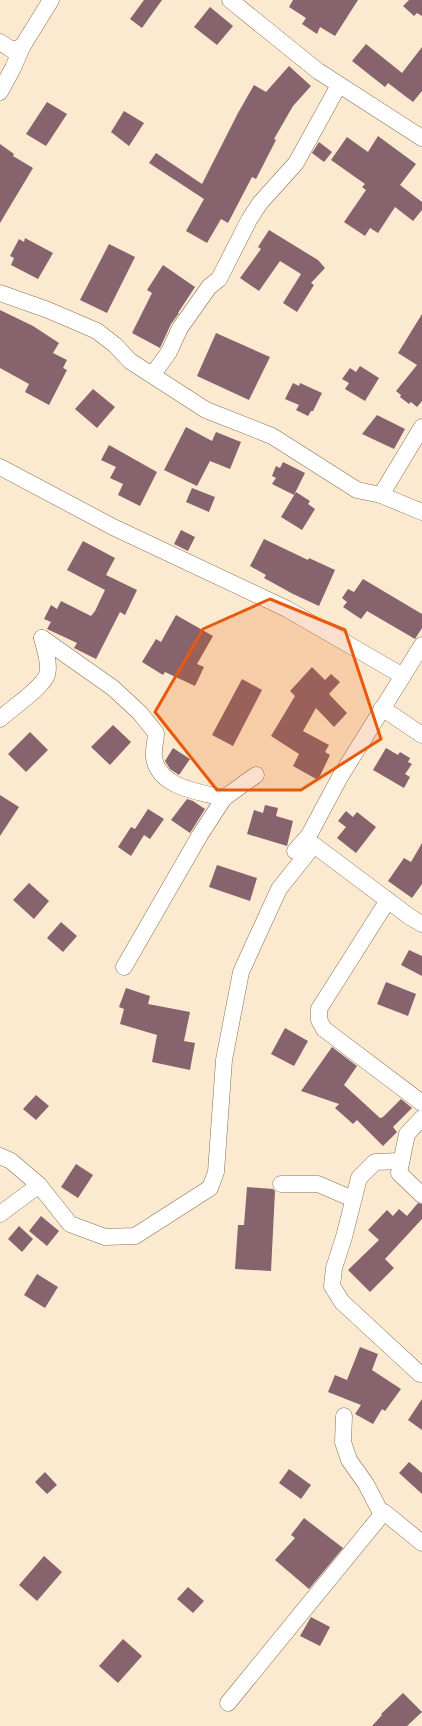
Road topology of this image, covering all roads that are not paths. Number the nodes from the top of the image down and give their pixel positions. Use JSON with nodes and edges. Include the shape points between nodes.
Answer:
{"nodes":[{"id":1,"x":51,"y":0,"type":"edge"},
{"id":2,"x":230,"y":0,"type":"edge"},
{"id":3,"x":0,"y":42,"type":"edge"},
{"id":4,"x":22,"y":47,"type":"junction"},
{"id":5,"x":339,"y":85,"type":"junction"},
{"id":6,"x":0,"y":92,"type":"edge"},
{"id":7,"x":422,"y":138,"type":"edge"},
{"id":8,"x":0,"y":294,"type":"edge"},
{"id":9,"x":153,"y":374,"type":"junction"},
{"id":10,"x":422,"y":427,"type":"edge"},
{"id":11,"x":0,"y":467,"type":"edge"},
{"id":12,"x":381,"y":495,"type":"junction"},
{"id":13,"x":422,"y":512,"type":"edge"},
{"id":14,"x":422,"y":645,"type":"edge"},
{"id":15,"x":403,"y":676,"type":"junction"},
{"id":16,"x":382,"y":708,"type":"junction"},
{"id":17,"x":0,"y":719,"type":"edge"},
{"id":18,"x":422,"y":735,"type":"edge"},
{"id":19,"x":256,"y":775,"type":"dead end"},
{"id":20,"x":224,"y":798,"type":"junction"},
{"id":21,"x":282,"y":867,"type":"dead end"},
{"id":22,"x":388,"y":900,"type":"junction"},
{"id":23,"x":422,"y":924,"type":"edge"},
{"id":24,"x":124,"y":967,"type":"dead end"},
{"id":25,"x":422,"y":1103,"type":"edge"},
{"id":26,"x":422,"y":1118,"type":"edge"},
{"id":27,"x":0,"y":1156,"type":"edge"},
{"id":28,"x":401,"y":1161,"type":"junction"},
{"id":29,"x":281,"y":1184,"type":"dead end"},
{"id":30,"x":39,"y":1185,"type":"junction"},
{"id":31,"x":422,"y":1195,"type":"edge"},
{"id":32,"x":353,"y":1199,"type":"junction"},
{"id":33,"x":0,"y":1214,"type":"edge"},
{"id":34,"x":420,"y":1374,"type":"dead end"},
{"id":35,"x":344,"y":1416,"type":"dead end"},
{"id":36,"x":382,"y":1515,"type":"junction"},
{"id":37,"x":422,"y":1543,"type":"edge"},
{"id":38,"x":228,"y":1703,"type":"dead end"}],
"edges":[{"from":1,"to":4,"type":"street"},
{"from":2,"to":5,"type":"street"},
{"from":3,"to":4,"type":"street","via":[[12,50]]},
{"from":4,"to":6,"type":"street"},
{"from":5,"to":7,"type":"street"},
{"from":5,"to":9,"type":"street","via":[[296,163],[260,203],[219,279],[209,287],[180,328],[170,352]]},
{"from":8,"to":9,"type":"street","via":[[48,310],[97,331],[130,361]]},
{"from":9,"to":12,"type":"street","via":[[206,410],[272,436],[357,490]]},
{"from":10,"to":12,"type":"street"},
{"from":11,"to":15,"type":"street","via":[[113,528],[287,609]]},
{"from":12,"to":13,"type":"street"},
{"from":14,"to":15,"type":"street"},
{"from":15,"to":16,"type":"street"},
{"from":16,"to":18,"type":"street"},
{"from":16,"to":21,"type":"street","via":[[340,777],[309,835]]},
{"from":17,"to":20,"type":"street","via":[[47,676],[48,659],[42,638],[113,688],[140,713],[156,733],[154,758],[160,772],[178,787]]},
{"from":19,"to":20,"type":"street"},
{"from":20,"to":24,"type":"street"},
{"from":22,"to":23,"type":"street"},
{"from":22,"to":25,"type":"street","via":[[319,1008],[319,1020],[324,1029]]},
{"from":22,"to":30,"type":"street","via":[[314,845],[279,889],[241,972],[224,1060],[216,1172],[210,1188],[135,1236],[105,1237],[70,1224]]},
{"from":26,"to":28,"type":"street","via":[[407,1134]]},
{"from":27,"to":30,"type":"street","via":[[11,1161]]},
{"from":28,"to":31,"type":"street","via":[[399,1173]]},
{"from":28,"to":32,"type":"street","via":[[375,1162],[359,1178]]},
{"from":29,"to":32,"type":"street","via":[[318,1184]]},
{"from":30,"to":33,"type":"street"},
{"from":32,"to":34,"type":"street","via":[[334,1268],[332,1286],[342,1302]]},
{"from":35,"to":36,"type":"street","via":[[343,1442],[349,1460],[366,1484]]},
{"from":36,"to":37,"type":"street","via":[[384,1512]]},
{"from":36,"to":38,"type":"street"}]}
